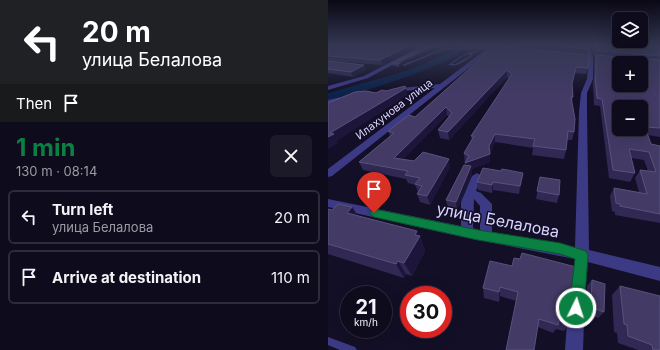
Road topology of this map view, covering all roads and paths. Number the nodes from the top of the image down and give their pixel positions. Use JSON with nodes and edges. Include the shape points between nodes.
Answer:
{"nodes":[{"id":1,"x":395,"y":61,"type":"edge"},
{"id":2,"x":413,"y":61,"type":"edge"},
{"id":3,"x":453,"y":61,"type":"edge"},
{"id":4,"x":462,"y":61,"type":"edge"},
{"id":5,"x":474,"y":61,"type":"edge"},
{"id":6,"x":591,"y":61,"type":"edge"},
{"id":7,"x":403,"y":65,"type":"dead end"},
{"id":8,"x":373,"y":68,"type":"dead end"},
{"id":9,"x":380,"y":69,"type":"junction"},
{"id":10,"x":442,"y":86,"type":"junction"},
{"id":11,"x":328,"y":88,"type":"edge"},
{"id":12,"x":386,"y":92,"type":"edge"},
{"id":13,"x":356,"y":97,"type":"edge"},
{"id":14,"x":328,"y":102,"type":"edge"},
{"id":15,"x":328,"y":174,"type":"edge"},
{"id":16,"x":477,"y":176,"type":"dead end"},
{"id":17,"x":470,"y":193,"type":"junction"},
{"id":18,"x":328,"y":203,"type":"edge"},
{"id":19,"x":467,"y":233,"type":"junction"},
{"id":20,"x":486,"y":236,"type":"junction"},
{"id":21,"x":582,"y":255,"type":"junction"},
{"id":22,"x":660,"y":274,"type":"edge"},
{"id":23,"x":328,"y":342,"type":"edge"},
{"id":24,"x":352,"y":350,"type":"edge"},
{"id":25,"x":574,"y":350,"type":"edge"}],
"edges":[{"from":1,"to":9,"type":"street"},
{"from":2,"to":7,"type":"lane"},
{"from":3,"to":4,"type":"lane","via":[[449,64],[456,65]]},
{"from":5,"to":10,"type":"street","name":"Илахунова улица"},
{"from":6,"to":21,"type":"street","via":[[590,79],[584,93],[582,130]]},
{"from":8,"to":9,"type":"street"},
{"from":9,"to":11,"type":"street","via":[[366,77]]},
{"from":10,"to":12,"type":"street"},
{"from":10,"to":15,"type":"street","name":"Илахунова улица"},
{"from":13,"to":14,"type":"street"},
{"from":16,"to":17,"type":"street"},
{"from":17,"to":19,"type":"street","via":[[467,202]]},
{"from":17,"to":20,"type":"street","via":[[486,204]]},
{"from":18,"to":19,"type":"street","name":"улица Белалова"},
{"from":19,"to":20,"type":"street","name":"улица Белалова"},
{"from":20,"to":21,"type":"street","name":"улица Белалова"},
{"from":21,"to":22,"type":"street","name":"улица Белалова"},
{"from":21,"to":25,"type":"street"},
{"from":23,"to":24,"type":"lane"}]}
